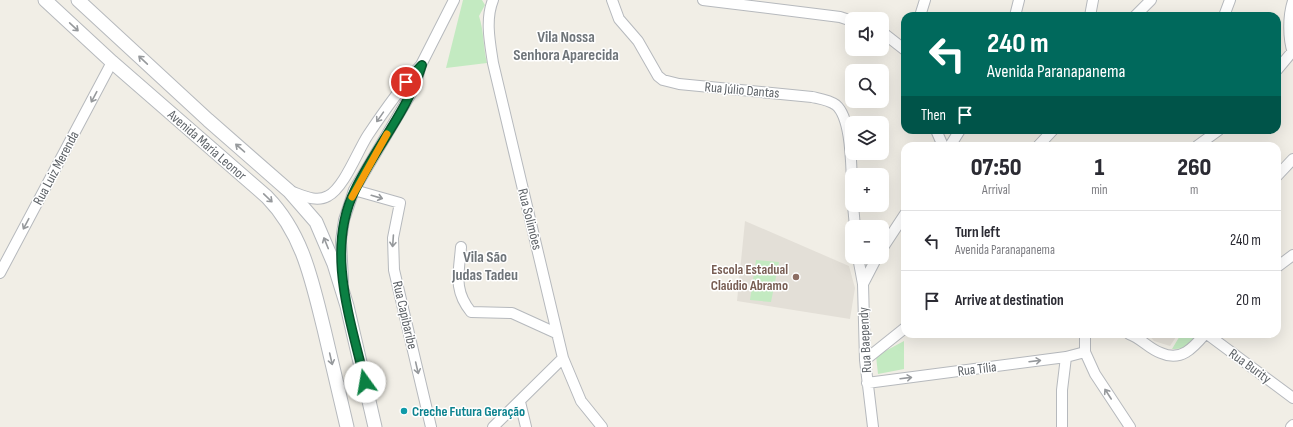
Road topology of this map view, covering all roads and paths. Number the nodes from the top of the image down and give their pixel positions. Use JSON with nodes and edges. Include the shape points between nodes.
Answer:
{"nodes":[{"id":1,"x":46,"y":0,"type":"edge"},
{"id":2,"x":454,"y":0,"type":"edge"},
{"id":3,"x":494,"y":0,"type":"edge"},
{"id":4,"x":612,"y":0,"type":"edge"},
{"id":5,"x":703,"y":0,"type":"edge"},
{"id":6,"x":925,"y":0,"type":"edge"},
{"id":7,"x":1019,"y":0,"type":"edge"},
{"id":8,"x":1093,"y":0,"type":"edge"},
{"id":9,"x":1151,"y":0,"type":"edge"},
{"id":10,"x":1230,"y":0,"type":"edge"},
{"id":11,"x":80,"y":1,"type":"edge"},
{"id":12,"x":1293,"y":1,"type":"edge"},
{"id":13,"x":921,"y":12,"type":"edge"},
{"id":14,"x":1017,"y":12,"type":"edge"},
{"id":15,"x":1091,"y":12,"type":"edge"},
{"id":16,"x":1139,"y":12,"type":"edge"},
{"id":17,"x":1226,"y":12,"type":"edge"},
{"id":18,"x":845,"y":19,"type":"edge"},
{"id":19,"x":889,"y":37,"type":"edge"},
{"id":20,"x":901,"y":47,"type":"edge"},
{"id":21,"x":1293,"y":53,"type":"edge"},
{"id":22,"x":112,"y":62,"type":"junction"},
{"id":23,"x":422,"y":65,"type":"junction"},
{"id":24,"x":1281,"y":66,"type":"edge"},
{"id":25,"x":208,"y":120,"type":"junction"},
{"id":26,"x":1049,"y":134,"type":"edge"},
{"id":27,"x":1214,"y":134,"type":"edge"},
{"id":28,"x":197,"y":136,"type":"junction"},
{"id":29,"x":1042,"y":142,"type":"edge"},
{"id":30,"x":1202,"y":142,"type":"edge"},
{"id":31,"x":1293,"y":159,"type":"edge"},
{"id":32,"x":851,"y":168,"type":"edge"},
{"id":33,"x":1281,"y":172,"type":"edge"},
{"id":34,"x":354,"y":190,"type":"junction"},
{"id":35,"x":289,"y":191,"type":"junction"},
{"id":36,"x":901,"y":219,"type":"edge"},
{"id":37,"x":889,"y":235,"type":"edge"},
{"id":38,"x":461,"y":247,"type":"dead end"},
{"id":39,"x":1293,"y":255,"type":"edge"},
{"id":40,"x":859,"y":264,"type":"edge"},
{"id":41,"x":873,"y":264,"type":"edge"},
{"id":42,"x":1281,"y":264,"type":"edge"},
{"id":43,"x":0,"y":273,"type":"edge"},
{"id":44,"x":863,"y":284,"type":"junction"},
{"id":45,"x":348,"y":306,"type":"junction"},
{"id":46,"x":901,"y":331,"type":"edge"},
{"id":47,"x":556,"y":333,"type":"junction"},
{"id":48,"x":1085,"y":338,"type":"edge"},
{"id":49,"x":1139,"y":338,"type":"edge"},
{"id":50,"x":1203,"y":338,"type":"edge"},
{"id":51,"x":1211,"y":338,"type":"edge"},
{"id":52,"x":1085,"y":352,"type":"junction"},
{"id":53,"x":1066,"y":357,"type":"junction"},
{"id":54,"x":563,"y":358,"type":"junction"},
{"id":55,"x":865,"y":360,"type":"junction"},
{"id":56,"x":867,"y":383,"type":"junction"},
{"id":57,"x":1293,"y":398,"type":"edge"},
{"id":58,"x":520,"y":402,"type":"junction"},
{"id":59,"x":347,"y":427,"type":"edge"},
{"id":60,"x":375,"y":427,"type":"edge"},
{"id":61,"x":430,"y":427,"type":"edge"},
{"id":62,"x":493,"y":427,"type":"edge"},
{"id":63,"x":526,"y":427,"type":"edge"},
{"id":64,"x":602,"y":427,"type":"edge"},
{"id":65,"x":873,"y":427,"type":"edge"},
{"id":66,"x":1062,"y":427,"type":"edge"},
{"id":67,"x":1130,"y":427,"type":"edge"}],
"edges":[{"from":1,"to":22,"type":"street","name":"Avenida Maria Leonor","one_way":true},
{"from":2,"to":23,"type":"street"},
{"from":3,"to":47,"type":"street","name":"Rua Solimões","via":[[489,15],[490,48]]},
{"from":4,"to":32,"type":"street","name":"Rua Júlio Dantas","via":[[619,19],[638,41],[658,76],[663,80],[680,84],[812,97],[836,105],[845,122]]},
{"from":5,"to":18,"type":"street"},
{"from":6,"to":13,"type":"street"},
{"from":7,"to":14,"type":"street"},
{"from":8,"to":15,"type":"street"},
{"from":9,"to":16,"type":"street"},
{"from":10,"to":17,"type":"street"},
{"from":25,"to":11,"type":"street","name":"Avenida Maria Leonor","one_way":true},
{"from":12,"to":21,"type":"street","via":[[1290,11]]},
{"from":19,"to":20,"type":"street"},
{"from":21,"to":24,"type":"street"},
{"from":22,"to":28,"type":"street","name":"Avenida Maria Leonor"},
{"from":22,"to":43,"type":"street","name":"Rua Luiz Merenda","one_way":true},
{"from":23,"to":34,"type":"street","via":[[415,86]]},
{"from":23,"to":35,"type":"street","one_way":true,"via":[[406,82],[369,134],[343,179],[330,195],[316,199]]},
{"from":25,"to":28,"type":"street"},
{"from":35,"to":25,"type":"street","name":"Avenida Maria Leonor","one_way":true},
{"from":26,"to":29,"type":"street"},
{"from":27,"to":30,"type":"street"},
{"from":28,"to":59,"type":"street","name":"Avenida Maria Leonor","one_way":true,"via":[[267,197],[287,221],[308,266]]},
{"from":31,"to":33,"type":"street"},
{"from":34,"to":45,"type":"street","via":[[344,220],[341,241],[342,269]]},
{"from":34,"to":61,"type":"street","name":"Rua Capibaribe","one_way":true,"via":[[400,203],[393,238],[394,270]]},
{"from":45,"to":35,"type":"street","name":"Avenida Maria Leonor","one_way":true,"via":[[323,235],[316,222]]},
{"from":36,"to":37,"type":"street"},
{"from":38,"to":47,"type":"street","via":[[458,286],[463,302],[472,312],[512,313]]},
{"from":39,"to":42,"type":"street"},
{"from":40,"to":44,"type":"street"},
{"from":41,"to":44,"type":"street","name":"Rua Baependy"},
{"from":44,"to":55,"type":"street","name":"Rua Baependy"},
{"from":45,"to":60,"type":"street","name":"Avenida Maria Leonor"},
{"from":46,"to":55,"type":"street"},
{"from":47,"to":54,"type":"street","name":"Rua Solimões"},
{"from":48,"to":52,"type":"street"},
{"from":49,"to":50,"type":"street","via":[[1160,353],[1172,356],[1184,354]]},
{"from":51,"to":57,"type":"street","name":"Rua Burity"},
{"from":52,"to":53,"type":"street","name":"Rua Tília"},
{"from":67,"to":52,"type":"street","one_way":true,"via":[[1095,374]]},
{"from":56,"to":53,"type":"street","name":"Rua Tília","one_way":true},
{"from":53,"to":66,"type":"street","via":[[1062,390]]},
{"from":54,"to":58,"type":"street"},
{"from":54,"to":64,"type":"street","name":"Rua Solimões","via":[[580,401]]},
{"from":55,"to":56,"type":"street","name":"Rua Baependy"},
{"from":56,"to":65,"type":"street","name":"Rua Baependy"},
{"from":58,"to":62,"type":"street"},
{"from":58,"to":63,"type":"street"}]}
